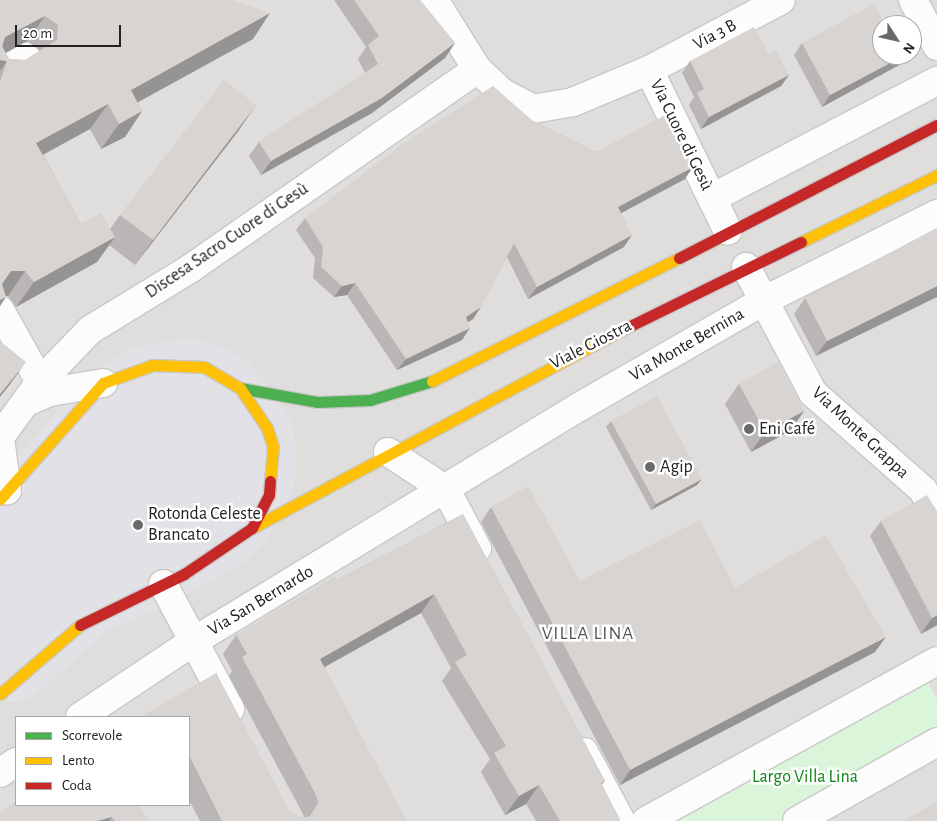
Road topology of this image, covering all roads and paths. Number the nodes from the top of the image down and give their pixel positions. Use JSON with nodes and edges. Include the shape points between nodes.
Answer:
{"nodes":[{"id":1,"x":434,"y":0,"type":"edge"},
{"id":2,"x":781,"y":0,"type":"edge"},
{"id":3,"x":913,"y":0,"type":"edge"},
{"id":4,"x":937,"y":46,"type":"edge"},
{"id":5,"x":26,"y":57,"type":"edge"},
{"id":6,"x":477,"y":69,"type":"junction"},
{"id":7,"x":649,"y":70,"type":"junction"},
{"id":8,"x":0,"y":71,"type":"edge"},
{"id":9,"x":937,"y":81,"type":"edge"},
{"id":10,"x":937,"y":125,"type":"edge"},
{"id":11,"x":937,"y":175,"type":"edge"},
{"id":12,"x":712,"y":198,"type":"junction"},
{"id":13,"x":937,"y":214,"type":"edge"},
{"id":14,"x":728,"y":231,"type":"junction"},
{"id":15,"x":746,"y":267,"type":"junction"},
{"id":16,"x":763,"y":301,"type":"junction"},
{"id":17,"x":0,"y":310,"type":"edge"},
{"id":18,"x":103,"y":383,"type":"junction"},
{"id":19,"x":240,"y":388,"type":"junction"},
{"id":20,"x":33,"y":392,"type":"junction"},
{"id":21,"x":0,"y":437,"type":"edge"},
{"id":22,"x":388,"y":452,"type":"junction"},
{"id":23,"x":446,"y":490,"type":"junction"},
{"id":24,"x":4,"y":495,"type":"edge"},
{"id":25,"x":937,"y":517,"type":"edge"},
{"id":26,"x":252,"y":528,"type":"junction"},
{"id":27,"x":488,"y":568,"type":"edge"},
{"id":28,"x":163,"y":584,"type":"junction"},
{"id":29,"x":194,"y":641,"type":"junction"},
{"id":30,"x":937,"y":661,"type":"edge"},
{"id":31,"x":0,"y":678,"type":"edge"},
{"id":32,"x":17,"y":679,"type":"junction"},
{"id":33,"x":0,"y":694,"type":"edge"},
{"id":34,"x":82,"y":716,"type":"edge"},
{"id":35,"x":570,"y":725,"type":"edge"},
{"id":36,"x":242,"y":734,"type":"edge"},
{"id":37,"x":937,"y":742,"type":"edge"},
{"id":38,"x":15,"y":763,"type":"edge"},
{"id":39,"x":0,"y":773,"type":"edge"},
{"id":40,"x":621,"y":821,"type":"edge"},
{"id":41,"x":646,"y":821,"type":"edge"},
{"id":42,"x":797,"y":821,"type":"edge"}],
"edges":[{"from":1,"to":6,"type":"street","name":"Via Cuore di Gesù"},
{"from":2,"to":7,"type":"street","name":"Via 3 B"},
{"from":3,"to":4,"type":"street"},
{"from":5,"to":8,"type":"street"},
{"from":6,"to":7,"type":"street","name":"Via Cuore di Gesù","via":[[503,93],[533,109],[573,102]]},
{"from":6,"to":20,"type":"street","name":"Discesa Sacro Cuore di Gesù","via":[[192,268],[90,330]]},
{"from":7,"to":12,"type":"street","name":"Via Cuore di Gesù"},
{"from":9,"to":12,"type":"street"},
{"from":10,"to":14,"type":"main road","name":"Viale Giostra"},
{"from":11,"to":15,"type":"main road","name":"Viale Giostra"},
{"from":12,"to":14,"type":"street","name":"Via Cuore di Gesù"},
{"from":13,"to":16,"type":"street","name":"Via Monte Bernina"},
{"from":14,"to":19,"type":"main road","name":"Viale Giostra","via":[[538,332],[394,396],[317,402]]},
{"from":15,"to":16,"type":"street","name":"Via Monte Grappa"},
{"from":15,"to":22,"type":"main road","name":"Viale Giostra"},
{"from":16,"to":23,"type":"street","name":"Via Monte Bernina"},
{"from":16,"to":25,"type":"street","name":"Via Monte Grappa","via":[[813,393],[923,490]]},
{"from":17,"to":20,"type":"street"},
{"from":18,"to":19,"type":"main road","via":[[153,365],[178,363],[204,367]]},
{"from":18,"to":20,"type":"street"},
{"from":18,"to":24,"type":"main road"},
{"from":19,"to":26,"type":"main road","via":[[267,428],[273,447],[269,495]]},
{"from":20,"to":21,"type":"street","name":"Discesa Sacro Cuore di Gesù"},
{"from":21,"to":24,"type":"street"},
{"from":22,"to":23,"type":"street"},
{"from":22,"to":26,"type":"main road","name":"Viale Giostra"},
{"from":23,"to":27,"type":"street"},
{"from":23,"to":29,"type":"street","name":"Via San Bernardo"},
{"from":26,"to":28,"type":"main road","name":"Viale Giostra","via":[[208,561]]},
{"from":28,"to":29,"type":"street"},
{"from":28,"to":32,"type":"main road","name":"Viale Giostra","via":[[88,618]]},
{"from":29,"to":34,"type":"street","name":"Via San Bernardo"},
{"from":29,"to":36,"type":"street"},
{"from":30,"to":41,"type":"street"},
{"from":31,"to":32,"type":"main road"},
{"from":32,"to":33,"type":"main road"},
{"from":35,"to":40,"type":"street"},
{"from":37,"to":42,"type":"street"},
{"from":38,"to":39,"type":"street"}]}
